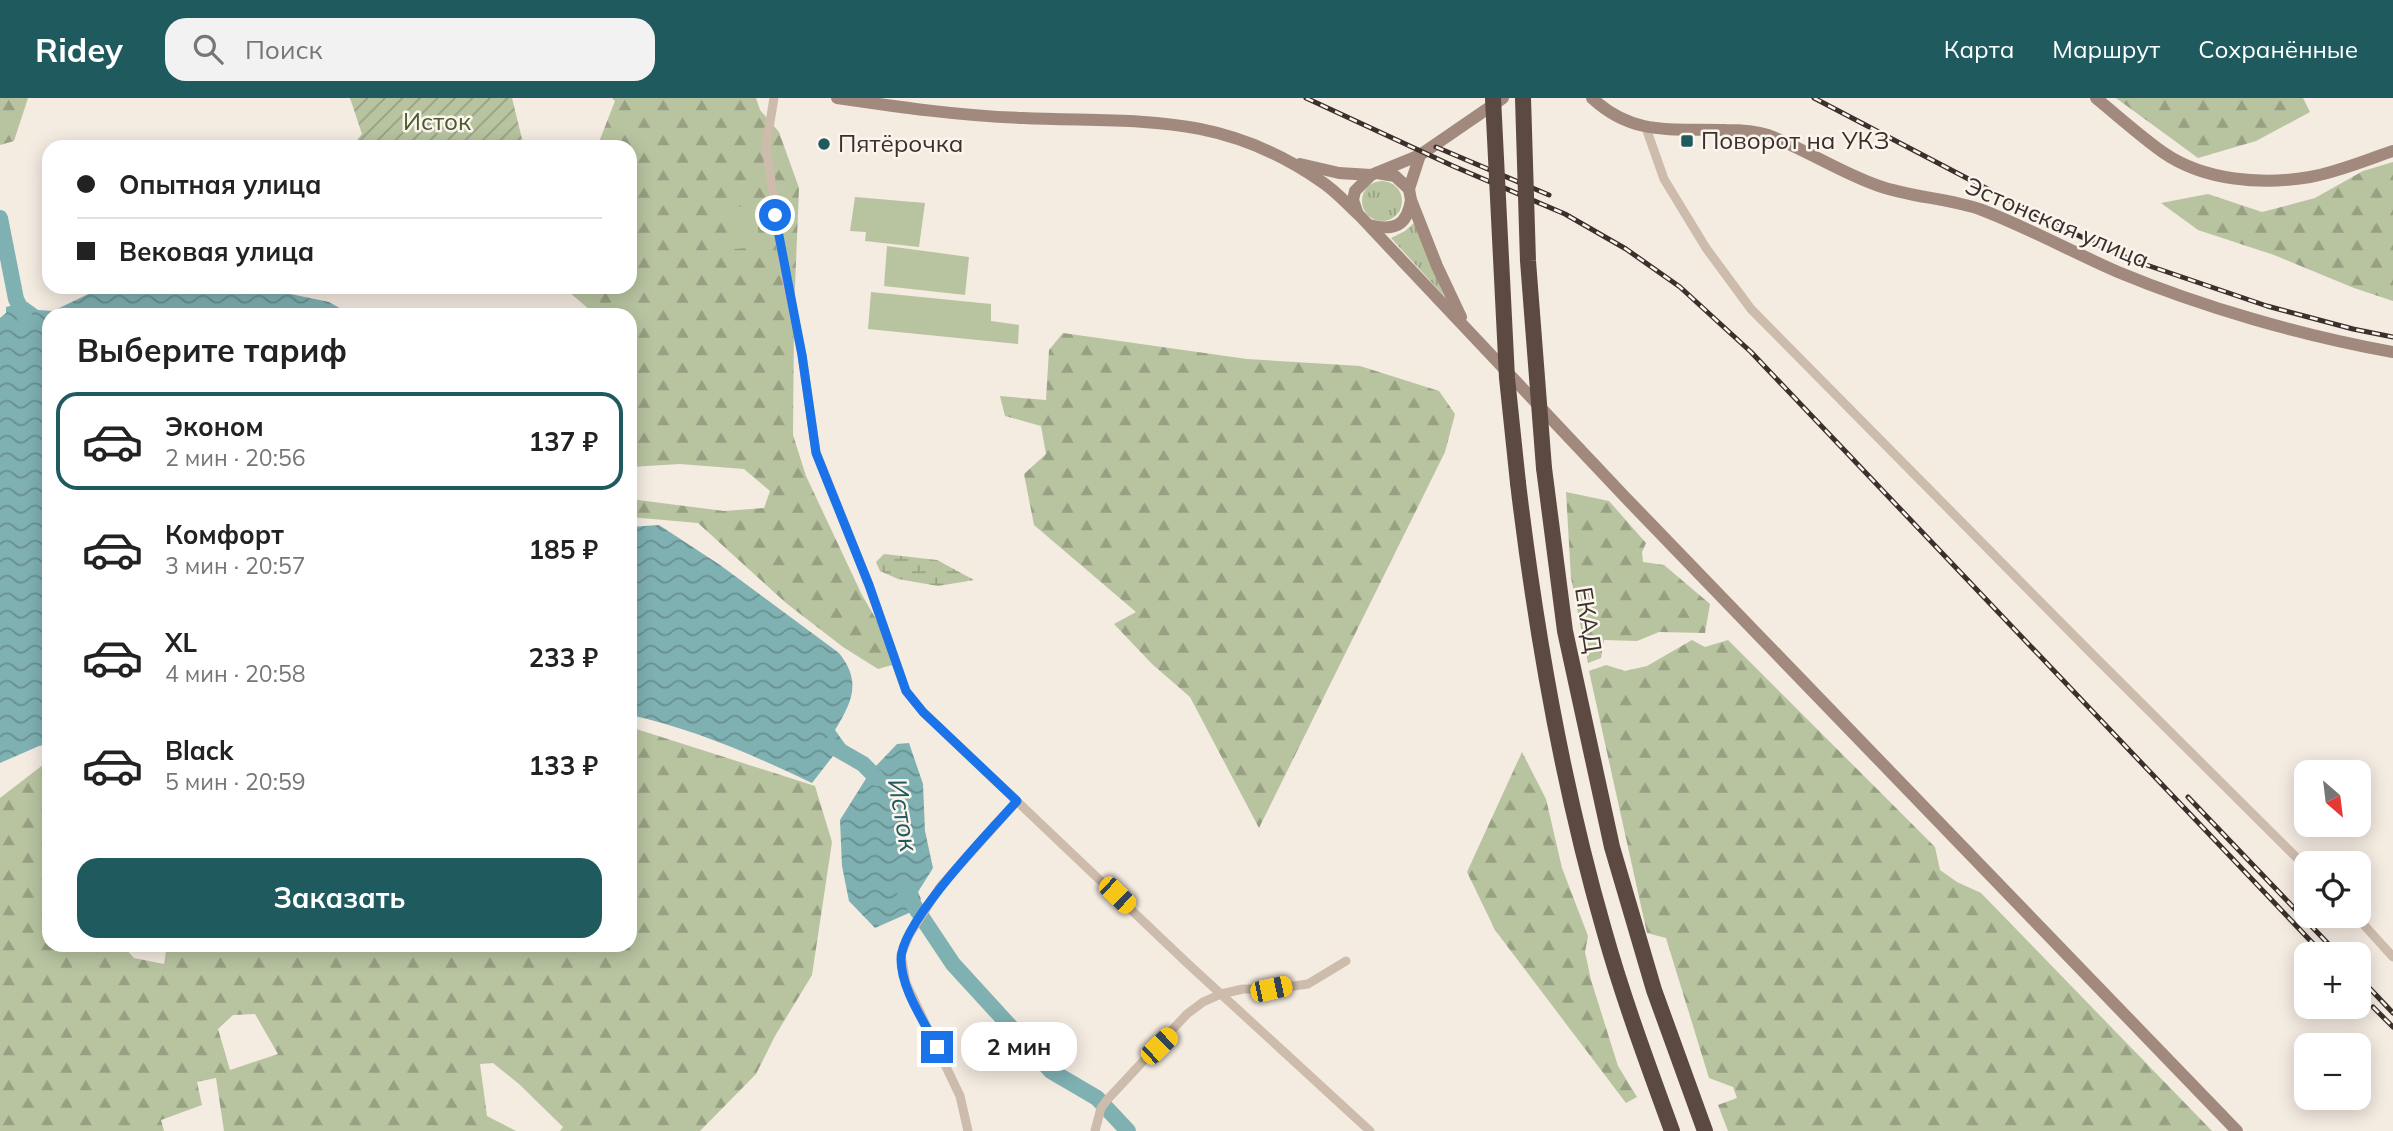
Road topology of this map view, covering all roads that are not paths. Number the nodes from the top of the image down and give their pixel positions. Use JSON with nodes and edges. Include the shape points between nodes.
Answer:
{"nodes":[{"id":1,"x":774,"y":98,"type":"edge"},
{"id":2,"x":837,"y":98,"type":"edge"},
{"id":3,"x":1493,"y":98,"type":"edge"},
{"id":4,"x":1503,"y":98,"type":"edge"},
{"id":5,"x":1523,"y":98,"type":"edge"},
{"id":6,"x":1592,"y":98,"type":"edge"},
{"id":7,"x":2096,"y":98,"type":"edge"},
{"id":8,"x":1646,"y":128,"type":"junction"},
{"id":9,"x":2393,"y":151,"type":"edge"},
{"id":10,"x":1420,"y":155,"type":"junction"},
{"id":11,"x":1289,"y":161,"type":"junction"},
{"id":12,"x":1374,"y":174,"type":"junction"},
{"id":13,"x":1410,"y":194,"type":"junction"},
{"id":14,"x":1363,"y":220,"type":"junction"},
{"id":15,"x":1464,"y":324,"type":"junction"},
{"id":16,"x":2393,"y":352,"type":"edge"},
{"id":17,"x":1017,"y":801,"type":"junction"},
{"id":18,"x":2294,"y":855,"type":"edge"},
{"id":19,"x":2367,"y":928,"type":"edge"},
{"id":20,"x":2393,"y":957,"type":"edge"},
{"id":21,"x":1346,"y":961,"type":"dead end"},
{"id":22,"x":1221,"y":994,"type":"junction"},
{"id":23,"x":968,"y":1131,"type":"edge"},
{"id":24,"x":1095,"y":1131,"type":"edge"},
{"id":25,"x":1370,"y":1131,"type":"edge"},
{"id":26,"x":1672,"y":1131,"type":"edge"},
{"id":27,"x":1704,"y":1131,"type":"edge"},
{"id":28,"x":2237,"y":1131,"type":"edge"}],
"edges":[{"from":1,"to":17,"type":"street","via":[[765,146],[816,453],[906,691]]},
{"from":2,"to":11,"type":"main road","via":[[982,116],[1195,126],[1242,139]]},
{"from":3,"to":26,"type":"highway","name":"ЕКАД","bridge":true,"via":[[1507,378],[1530,588],[1572,802],[1604,930]]},
{"from":4,"to":10,"type":"main road"},
{"from":5,"to":27,"type":"highway","name":"ЕКАД","bridge":true,"via":[[1527,250],[1544,468],[1565,631],[1612,847],[1654,990]]},
{"from":6,"to":8,"type":"main road","name":"Эстонская улица","via":[[1617,118]]},
{"from":7,"to":9,"type":"main road","via":[[2165,154],[2203,171],[2245,180],[2312,177]]},
{"from":8,"to":16,"type":"main road","name":"Эстонская улица","via":[[1765,134],[1880,186],[1983,211],[2165,290],[2268,323]]},
{"from":8,"to":18,"type":"street","via":[[1664,179],[1751,309]]},
{"from":10,"to":12,"type":"main road"},
{"from":10,"to":13,"type":"main road"},
{"from":11,"to":12,"type":"main road","via":[[1339,173]]},
{"from":11,"to":14,"type":"main road","via":[[1322,181]]},
{"from":12,"to":13,"type":"main road","via":[[1395,176]]},
{"from":12,"to":14,"type":"main road","via":[[1355,191],[1353,200]]},
{"from":13,"to":14,"type":"main road","via":[[1410,210],[1395,227],[1385,229]]},
{"from":13,"to":15,"type":"main road"},
{"from":14,"to":15,"type":"main road"},
{"from":15,"to":28,"type":"main road","via":[[1641,514]]},
{"from":17,"to":22,"type":"street"},
{"from":17,"to":23,"type":"street","via":[[940,887],[901,955],[913,998],[960,1097]]},
{"from":19,"to":20,"type":"street"},
{"from":21,"to":22,"type":"street","via":[[1308,984]]},
{"from":22,"to":24,"type":"street","via":[[1187,1014],[1104,1104]]},
{"from":22,"to":25,"type":"street"}]}
